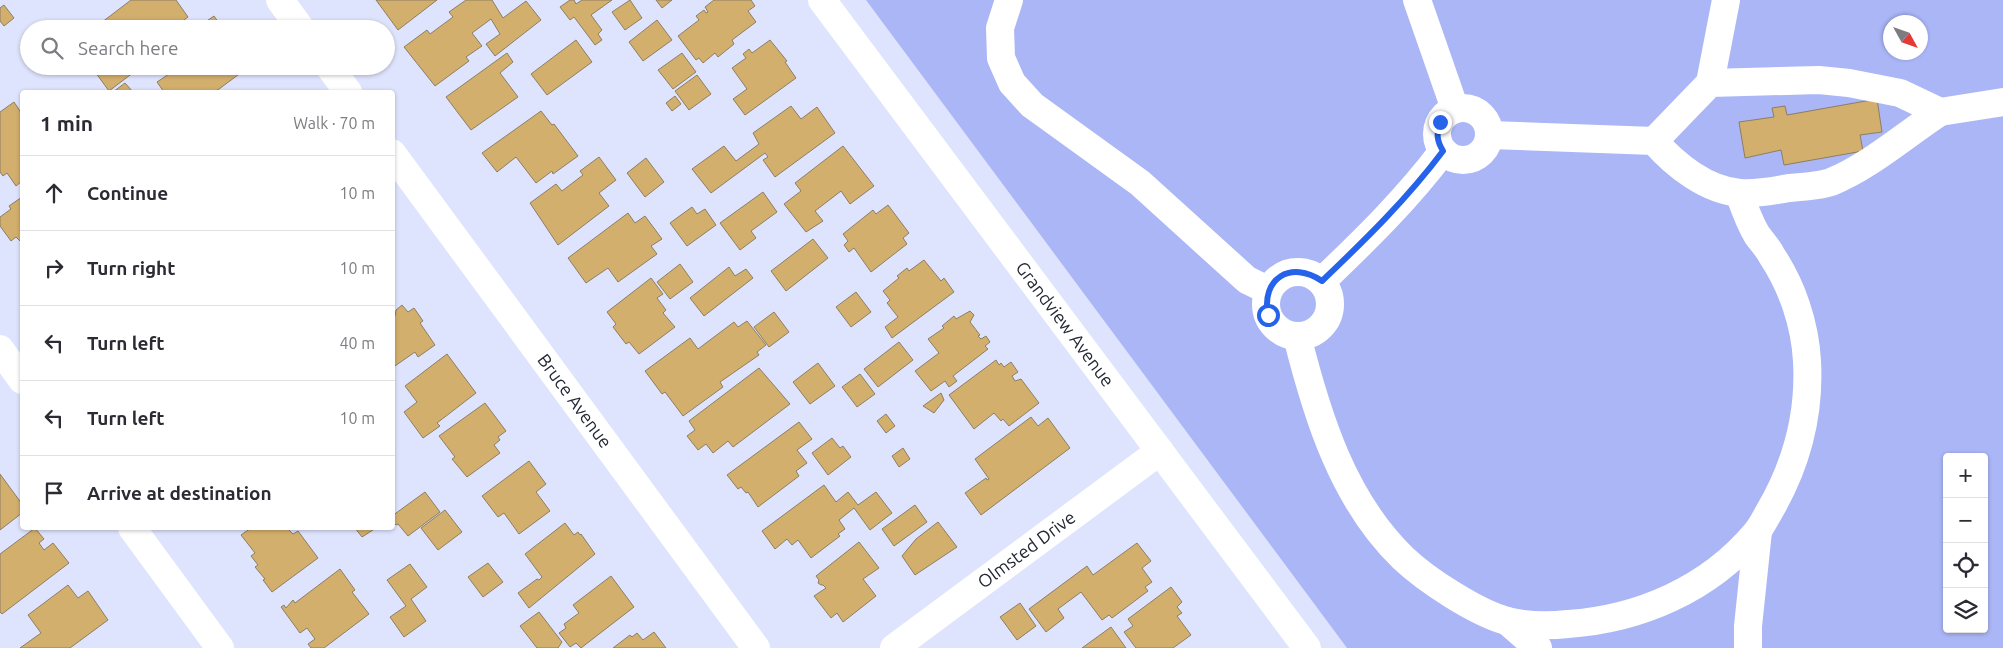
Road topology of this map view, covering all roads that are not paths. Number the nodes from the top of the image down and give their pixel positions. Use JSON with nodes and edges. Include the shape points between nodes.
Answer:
{"nodes":[{"id":1,"x":280,"y":0,"type":"edge"},
{"id":2,"x":822,"y":0,"type":"edge"},
{"id":3,"x":1008,"y":0,"type":"edge"},
{"id":4,"x":1417,"y":0,"type":"edge"},
{"id":5,"x":1726,"y":0,"type":"edge"},
{"id":6,"x":294,"y":20,"type":"edge"},
{"id":7,"x":335,"y":75,"type":"edge"},
{"id":8,"x":1710,"y":83,"type":"junction"},
{"id":9,"x":346,"y":90,"type":"edge"},
{"id":10,"x":2003,"y":102,"type":"edge"},
{"id":11,"x":1455,"y":109,"type":"junction"},
{"id":12,"x":1940,"y":112,"type":"junction"},
{"id":13,"x":1490,"y":135,"type":"junction"},
{"id":14,"x":1654,"y":141,"type":"junction"},
{"id":15,"x":1443,"y":151,"type":"junction"},
{"id":16,"x":395,"y":157,"type":"edge"},
{"id":17,"x":1739,"y":193,"type":"junction"},
{"id":18,"x":1322,"y":281,"type":"junction"},
{"id":19,"x":1268,"y":290,"type":"junction"},
{"id":20,"x":1296,"y":336,"type":"junction"},
{"id":21,"x":0,"y":349,"type":"edge"},
{"id":22,"x":20,"y":377,"type":"edge"},
{"id":23,"x":1160,"y":451,"type":"junction"},
{"id":24,"x":133,"y":530,"type":"edge"},
{"id":25,"x":1758,"y":531,"type":"junction"},
{"id":26,"x":1507,"y":621,"type":"junction"},
{"id":27,"x":220,"y":648,"type":"edge"},
{"id":28,"x":756,"y":648,"type":"edge"},
{"id":29,"x":894,"y":648,"type":"edge"},
{"id":30,"x":1307,"y":648,"type":"edge"},
{"id":31,"x":1538,"y":648,"type":"edge"},
{"id":32,"x":1748,"y":648,"type":"edge"}],
"edges":[{"from":1,"to":6,"type":"street"},
{"from":2,"to":23,"type":"street","name":"Grandview Avenue"},
{"from":3,"to":19,"type":"street","via":[[1000,28],[1001,58],[1012,83],[1032,105],[1146,188],[1247,280]]},
{"from":4,"to":11,"type":"street"},
{"from":5,"to":8,"type":"street"},
{"from":7,"to":9,"type":"street"},
{"from":8,"to":12,"type":"street","via":[[1818,80],[1849,83],[1900,93]]},
{"from":8,"to":14,"type":"street"},
{"from":10,"to":12,"type":"street"},
{"from":11,"to":13,"type":"street","via":[[1475,111],[1483,117]]},
{"from":11,"to":15,"type":"street","via":[[1446,114],[1436,132]]},
{"from":12,"to":17,"type":"street","via":[[1858,168],[1830,182]]},
{"from":13,"to":14,"type":"street"},
{"from":13,"to":15,"type":"street","via":[[1487,146],[1471,159],[1451,158]]},
{"from":14,"to":17,"type":"street","via":[[1666,155],[1700,180]]},
{"from":15,"to":18,"type":"street","via":[[1409,193]]},
{"from":16,"to":28,"type":"street","name":"Bruce Avenue"},
{"from":17,"to":25,"type":"street","via":[[1757,234],[1786,281],[1804,334],[1807,359],[1808,387],[1798,445],[1778,495]]},
{"from":18,"to":19,"type":"street","via":[[1299,271],[1276,280]]},
{"from":18,"to":20,"type":"street","via":[[1330,305],[1327,317],[1320,328]]},
{"from":19,"to":20,"type":"street","via":[[1266,303],[1274,326]]},
{"from":20,"to":26,"type":"street","via":[[1330,444],[1352,491],[1385,540],[1427,577],[1479,609]]},
{"from":21,"to":22,"type":"street"},
{"from":23,"to":29,"type":"street","name":"Olmsted Drive"},
{"from":23,"to":30,"type":"street","name":"Grandview Avenue"},
{"from":24,"to":27,"type":"street"},
{"from":25,"to":26,"type":"street","via":[[1710,576],[1646,609],[1578,624],[1536,625]]},
{"from":25,"to":32,"type":"street"},
{"from":26,"to":31,"type":"street"}]}
